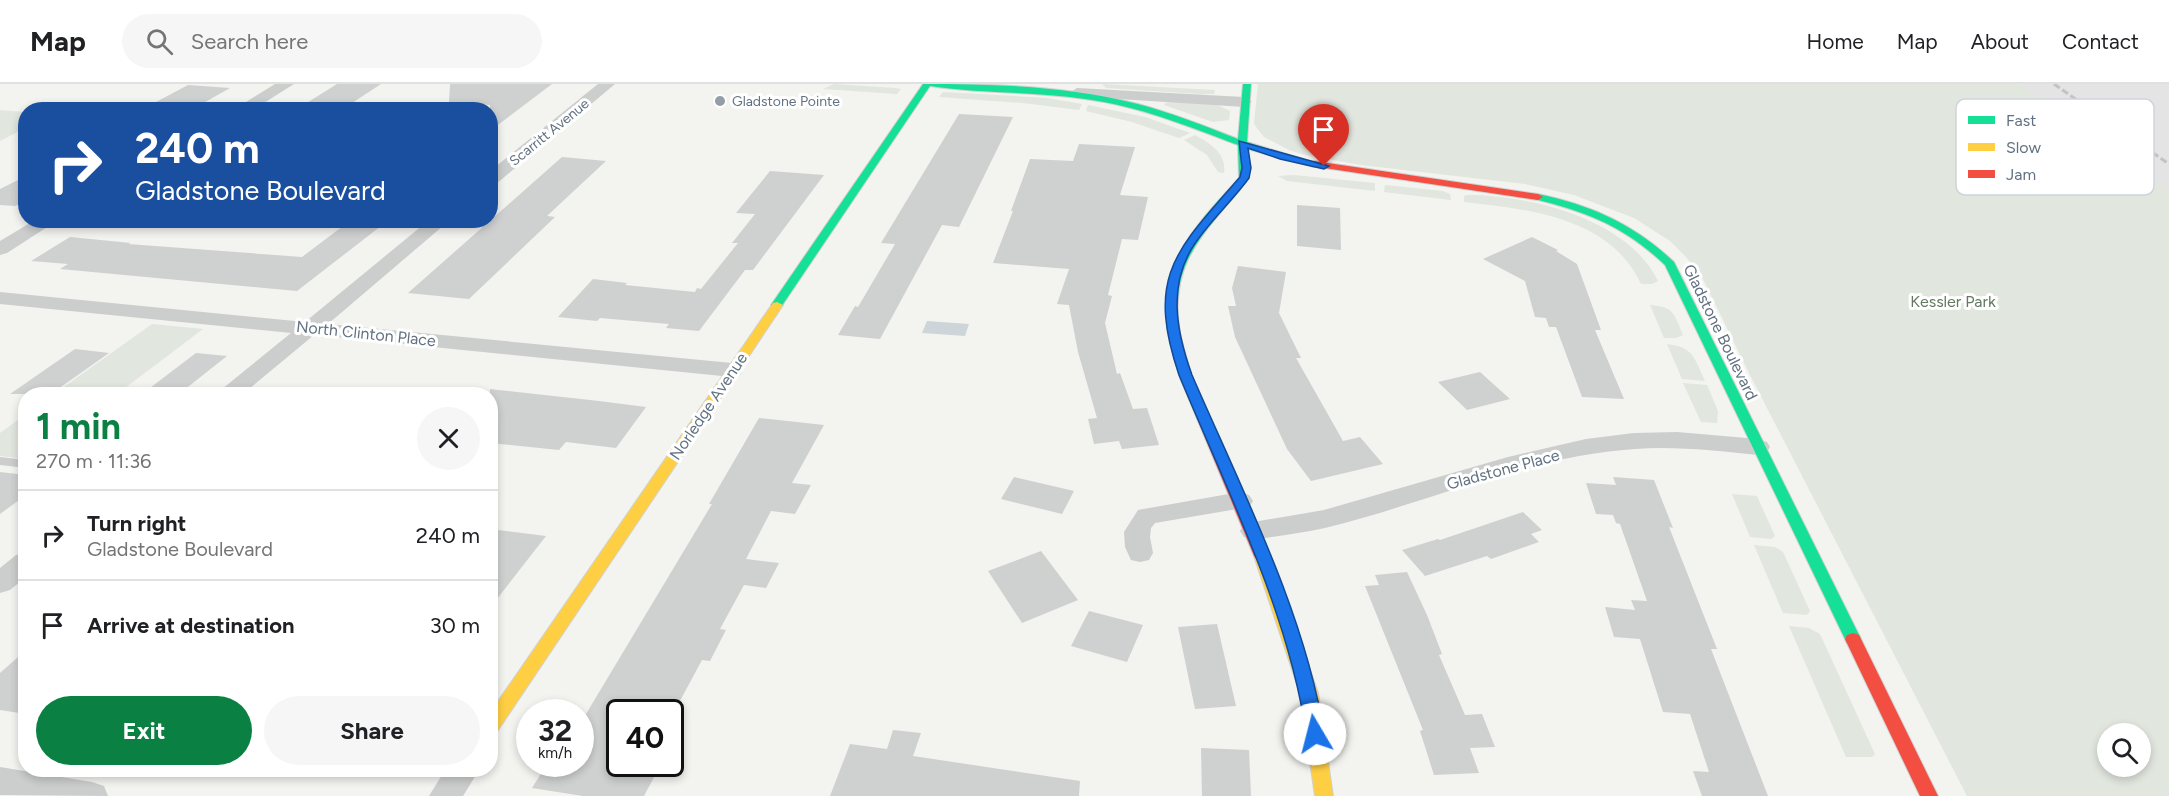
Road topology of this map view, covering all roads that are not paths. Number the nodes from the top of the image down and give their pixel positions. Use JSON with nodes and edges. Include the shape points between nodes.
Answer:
{"nodes":[{"id":1,"x":286,"y":84,"type":"edge"},
{"id":2,"x":607,"y":84,"type":"edge"},
{"id":3,"x":927,"y":84,"type":"edge"},
{"id":4,"x":932,"y":84,"type":"edge"},
{"id":5,"x":1247,"y":84,"type":"edge"},
{"id":6,"x":1038,"y":92,"type":"junction"},
{"id":7,"x":255,"y":102,"type":"edge"},
{"id":8,"x":1245,"y":102,"type":"junction"},
{"id":9,"x":1242,"y":143,"type":"junction"},
{"id":10,"x":498,"y":173,"type":"edge"},
{"id":11,"x":35,"y":228,"type":"edge"},
{"id":12,"x":432,"y":228,"type":"edge"},
{"id":13,"x":0,"y":249,"type":"edge"},
{"id":14,"x":0,"y":298,"type":"edge"},
{"id":15,"x":312,"y":327,"type":"junction"},
{"id":16,"x":732,"y":370,"type":"junction"},
{"id":17,"x":239,"y":387,"type":"edge"},
{"id":18,"x":1758,"y":447,"type":"junction"},
{"id":19,"x":0,"y":461,"type":"edge"},
{"id":20,"x":18,"y":463,"type":"edge"},
{"id":21,"x":1240,"y":501,"type":"junction"},
{"id":22,"x":1253,"y":531,"type":"junction"},
{"id":23,"x":1140,"y":553,"type":"dead end"},
{"id":24,"x":18,"y":568,"type":"edge"},
{"id":25,"x":0,"y":583,"type":"edge"},
{"id":26,"x":498,"y":716,"type":"edge"},
{"id":27,"x":458,"y":777,"type":"edge"},
{"id":28,"x":0,"y":781,"type":"edge"},
{"id":29,"x":92,"y":796,"type":"edge"},
{"id":30,"x":445,"y":796,"type":"edge"},
{"id":31,"x":1324,"y":796,"type":"edge"},
{"id":32,"x":1929,"y":796,"type":"edge"}],
"edges":[{"from":1,"to":7,"type":"street"},
{"from":2,"to":10,"type":"street","name":"Scarritt Avenue"},
{"from":3,"to":16,"type":"street","name":"Norledge Avenue"},
{"from":4,"to":6,"type":"street","name":"Gladstone Boulevard"},
{"from":5,"to":8,"type":"street"},
{"from":6,"to":8,"type":"street"},
{"from":6,"to":9,"type":"street","name":"Gladstone Boulevard","via":[[1132,106]]},
{"from":8,"to":9,"type":"street"},
{"from":9,"to":18,"type":"street","name":"Gladstone Boulevard","via":[[1311,164],[1552,200],[1629,230],[1652,244],[1670,264]]},
{"from":9,"to":21,"type":"street","via":[[1244,178],[1191,241],[1172,284],[1170,304],[1175,345],[1185,375]]},
{"from":11,"to":13,"type":"street"},
{"from":12,"to":15,"type":"street"},
{"from":14,"to":15,"type":"street","name":"North Clinton Place"},
{"from":15,"to":16,"type":"street","name":"North Clinton Place"},
{"from":15,"to":17,"type":"street"},
{"from":16,"to":26,"type":"street","name":"Norledge Avenue"},
{"from":18,"to":22,"type":"street","name":"Gladstone Place","via":[[1634,441],[1586,447],[1324,519]]},
{"from":18,"to":32,"type":"street","name":"Gladstone Boulevard"},
{"from":19,"to":20,"type":"lane"},
{"from":21,"to":22,"type":"street"},
{"from":21,"to":23,"type":"street","via":[[1147,516],[1137,525],[1135,535]]},
{"from":22,"to":31,"type":"street","via":[[1309,693]]},
{"from":24,"to":25,"type":"street"},
{"from":27,"to":30,"type":"street"},
{"from":28,"to":29,"type":"street"}]}
